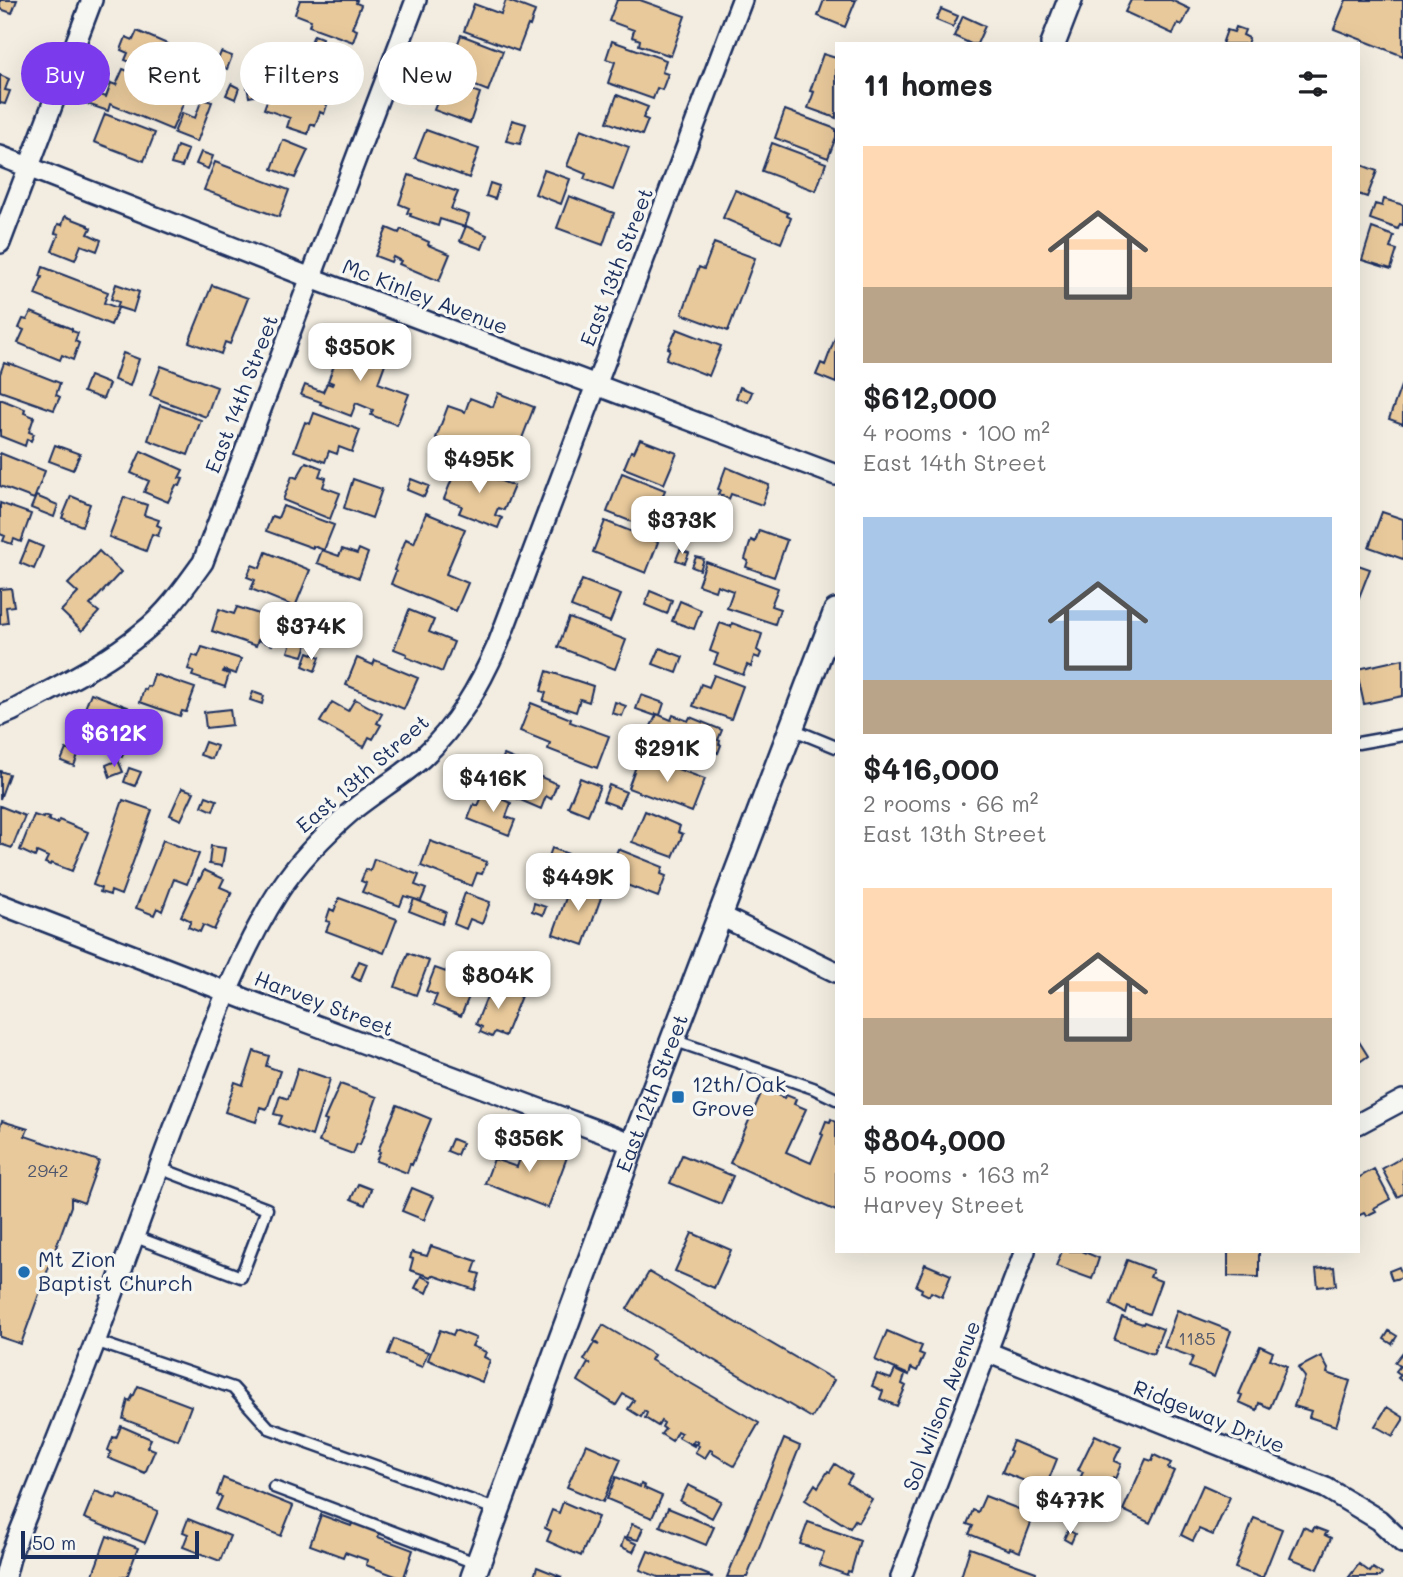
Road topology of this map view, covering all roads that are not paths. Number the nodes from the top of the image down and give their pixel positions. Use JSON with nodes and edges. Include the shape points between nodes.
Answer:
{"nodes":[{"id":1,"x":92,"y":0,"type":"edge"},
{"id":2,"x":416,"y":0,"type":"edge"},
{"id":3,"x":742,"y":0,"type":"edge"},
{"id":4,"x":1070,"y":0,"type":"edge"},
{"id":5,"x":1054,"y":42,"type":"edge"},
{"id":6,"x":0,"y":156,"type":"edge"},
{"id":7,"x":30,"y":166,"type":"junction"},
{"id":8,"x":0,"y":243,"type":"edge"},
{"id":9,"x":311,"y":278,"type":"junction"},
{"id":10,"x":597,"y":385,"type":"junction"},
{"id":11,"x":835,"y":475,"type":"edge"},
{"id":12,"x":835,"y":615,"type":"edge"},
{"id":13,"x":0,"y":716,"type":"edge"},
{"id":14,"x":791,"y":729,"type":"junction"},
{"id":15,"x":1403,"y":735,"type":"edge"},
{"id":16,"x":1360,"y":743,"type":"edge"},
{"id":17,"x":835,"y":747,"type":"edge"},
{"id":18,"x":0,"y":904,"type":"edge"},
{"id":19,"x":719,"y":915,"type":"junction"},
{"id":20,"x":835,"y":972,"type":"edge"},
{"id":21,"x":228,"y":992,"type":"junction"},
{"id":22,"x":673,"y":1041,"type":"junction"},
{"id":23,"x":835,"y":1099,"type":"edge"},
{"id":24,"x":1403,"y":1100,"type":"edge"},
{"id":25,"x":1360,"y":1123,"type":"edge"},
{"id":26,"x":633,"y":1144,"type":"junction"},
{"id":27,"x":159,"y":1168,"type":"junction"},
{"id":28,"x":133,"y":1236,"type":"junction"},
{"id":29,"x":1024,"y":1253,"type":"edge"},
{"id":30,"x":95,"y":1341,"type":"junction"},
{"id":31,"x":987,"y":1352,"type":"junction"},
{"id":32,"x":274,"y":1487,"type":"dead end"},
{"id":33,"x":498,"y":1510,"type":"junction"},
{"id":34,"x":1403,"y":1543,"type":"edge"},
{"id":35,"x":476,"y":1571,"type":"edge"},
{"id":36,"x":5,"y":1577,"type":"edge"},
{"id":37,"x":901,"y":1577,"type":"edge"}],
"edges":[{"from":1,"to":7,"type":"street"},
{"from":2,"to":9,"type":"street","name":"East 14th Street"},
{"from":3,"to":10,"type":"street","name":"East 13th Street"},
{"from":4,"to":5,"type":"street"},
{"from":6,"to":7,"type":"street","name":"Mc Kinley Avenue"},
{"from":7,"to":8,"type":"street"},
{"from":7,"to":9,"type":"street","name":"Mc Kinley Avenue"},
{"from":9,"to":10,"type":"street","name":"Mc Kinley Avenue"},
{"from":9,"to":13,"type":"street","name":"East 14th Street","via":[[203,562],[144,632],[100,662]]},
{"from":10,"to":11,"type":"street","name":"Mc Kinley Avenue"},
{"from":10,"to":21,"type":"street","name":"East 13th Street","via":[[498,645],[464,709],[421,759],[311,850],[279,891]]},
{"from":12,"to":14,"type":"street","name":"East 12th Street","via":[[826,650]]},
{"from":14,"to":17,"type":"lane"},
{"from":14,"to":19,"type":"street","name":"East 12th Street"},
{"from":15,"to":16,"type":"lane"},
{"from":18,"to":21,"type":"street","name":"Harvey Street"},
{"from":19,"to":20,"type":"street"},
{"from":19,"to":22,"type":"street","name":"East 12th Street"},
{"from":21,"to":26,"type":"street","name":"Harvey Street"},
{"from":21,"to":27,"type":"street","name":"East 13th Street"},
{"from":22,"to":23,"type":"lane"},
{"from":22,"to":26,"type":"street","name":"East 12th Street"},
{"from":24,"to":25,"type":"street"},
{"from":26,"to":33,"type":"street","name":"East 12th Street"},
{"from":27,"to":28,"type":"street","name":"East 13th Street"},
{"from":27,"to":28,"type":"lane","via":[[267,1209],[241,1277]]},
{"from":28,"to":30,"type":"street","name":"East 13th Street"},
{"from":29,"to":31,"type":"street","name":"Sol Wilson Avenue"},
{"from":30,"to":33,"type":"lane","via":[[233,1388],[269,1428]]},
{"from":30,"to":36,"type":"street","name":"East 13th Street"},
{"from":31,"to":34,"type":"street","name":"Ridgeway Drive","via":[[1326,1488],[1379,1520]]},
{"from":31,"to":37,"type":"street","name":"Sol Wilson Avenue"},
{"from":32,"to":35,"type":"lane"},
{"from":33,"to":35,"type":"street","name":"East 12th Street"}]}
